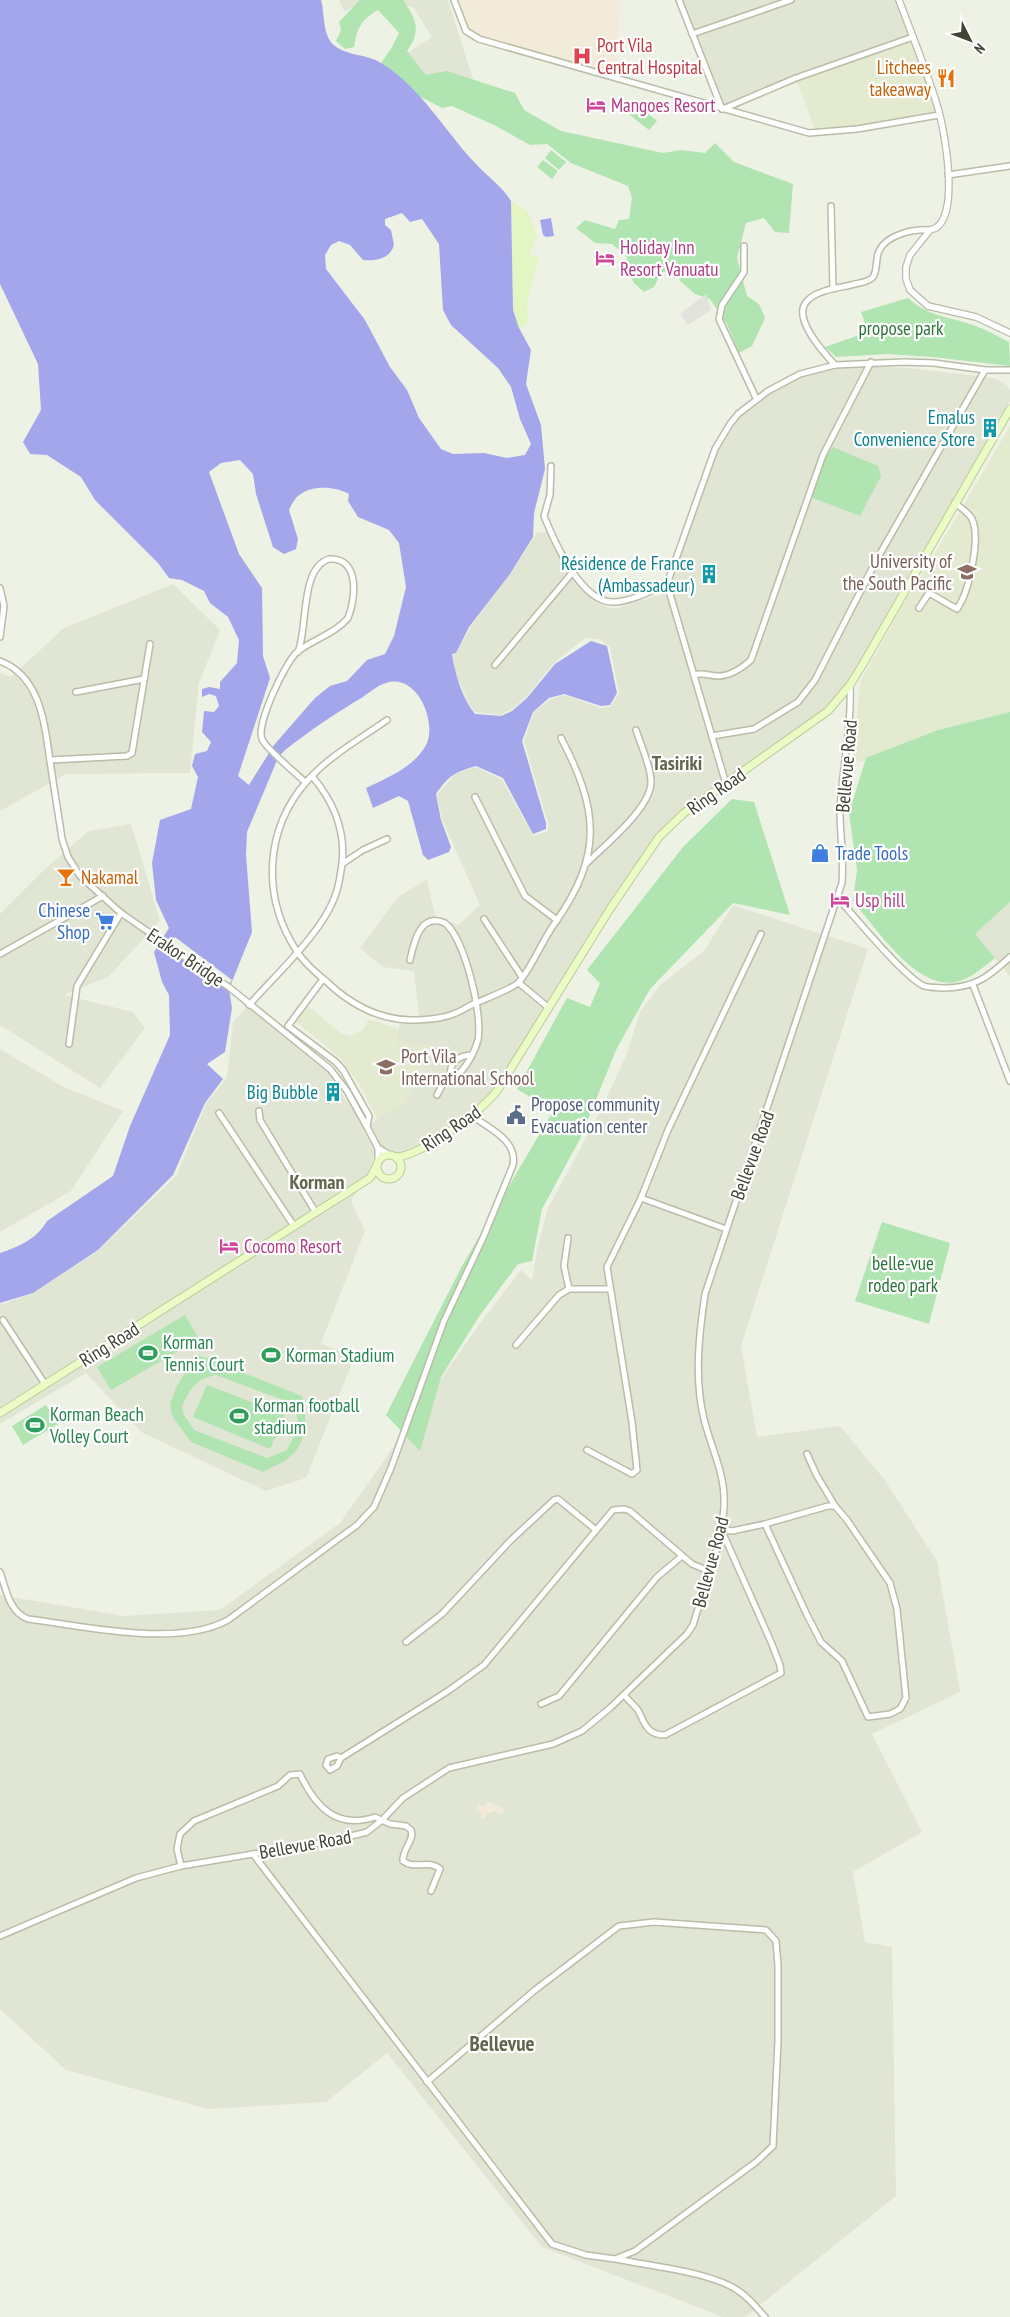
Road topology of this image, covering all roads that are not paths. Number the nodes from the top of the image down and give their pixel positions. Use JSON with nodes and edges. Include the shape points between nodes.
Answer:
{"nodes":[{"id":1,"x":454,"y":0,"type":"edge"},
{"id":2,"x":679,"y":0,"type":"edge"},
{"id":3,"x":791,"y":0,"type":"edge"},
{"id":4,"x":899,"y":0,"type":"edge"},
{"id":5,"x":692,"y":34,"type":"junction"},
{"id":6,"x":913,"y":37,"type":"junction"},
{"id":7,"x":722,"y":109,"type":"junction"},
{"id":8,"x":940,"y":115,"type":"junction"},
{"id":9,"x":1010,"y":166,"type":"edge"},
{"id":10,"x":948,"y":175,"type":"junction"},
{"id":11,"x":831,"y":206,"type":"dead end"},
{"id":12,"x":930,"y":230,"type":"junction"},
{"id":13,"x":744,"y":246,"type":"dead end"},
{"id":14,"x":833,"y":289,"type":"junction"},
{"id":15,"x":1010,"y":333,"type":"edge"},
{"id":16,"x":871,"y":362,"type":"junction"},
{"id":17,"x":835,"y":365,"type":"junction"},
{"id":18,"x":985,"y":370,"type":"junction"},
{"id":19,"x":1008,"y":370,"type":"edge"},
{"id":20,"x":1010,"y":375,"type":"edge"},
{"id":21,"x":756,"y":398,"type":"junction"},
{"id":22,"x":1009,"y":412,"type":"edge"},
{"id":23,"x":552,"y":466,"type":"dead end"},
{"id":24,"x":955,"y":503,"type":"junction"},
{"id":25,"x":572,"y":573,"type":"junction"},
{"id":26,"x":666,"y":584,"type":"junction"},
{"id":27,"x":0,"y":588,"type":"edge"},
{"id":28,"x":1,"y":595,"type":"edge"},
{"id":29,"x":919,"y":608,"type":"dead end"},
{"id":30,"x":0,"y":637,"type":"edge"},
{"id":31,"x":150,"y":644,"type":"dead end"},
{"id":32,"x":298,"y":652,"type":"junction"},
{"id":33,"x":0,"y":661,"type":"edge"},
{"id":34,"x":496,"y":665,"type":"dead end"},
{"id":35,"x":694,"y":675,"type":"junction"},
{"id":36,"x":144,"y":679,"type":"junction"},
{"id":37,"x":850,"y":685,"type":"junction"},
{"id":38,"x":76,"y":692,"type":"dead end"},
{"id":39,"x":387,"y":720,"type":"dead end"},
{"id":40,"x":636,"y":730,"type":"dead end"},
{"id":41,"x":712,"y":736,"type":"junction"},
{"id":42,"x":561,"y":738,"type":"dead end"},
{"id":43,"x":50,"y":760,"type":"junction"},
{"id":44,"x":312,"y":776,"type":"junction"},
{"id":45,"x":306,"y":782,"type":"junction"},
{"id":46,"x":726,"y":784,"type":"junction"},
{"id":47,"x":475,"y":797,"type":"dead end"},
{"id":48,"x":387,"y":839,"type":"dead end"},
{"id":49,"x":587,"y":863,"type":"junction"},
{"id":50,"x":342,"y":864,"type":"junction"},
{"id":51,"x":102,"y":896,"type":"junction"},
{"id":52,"x":838,"y":898,"type":"junction"},
{"id":53,"x":121,"y":913,"type":"junction"},
{"id":54,"x":484,"y":918,"type":"dead end"},
{"id":55,"x":557,"y":920,"type":"junction"},
{"id":56,"x":761,"y":934,"type":"dead end"},
{"id":57,"x":296,"y":951,"type":"junction"},
{"id":58,"x":0,"y":954,"type":"edge"},
{"id":59,"x":1010,"y":957,"type":"edge"},
{"id":60,"x":410,"y":960,"type":"dead end"},
{"id":61,"x":522,"y":977,"type":"junction"},
{"id":62,"x":323,"y":979,"type":"junction"},
{"id":63,"x":519,"y":983,"type":"junction"},
{"id":64,"x":973,"y":984,"type":"junction"},
{"id":65,"x":474,"y":1003,"type":"junction"},
{"id":66,"x":249,"y":1005,"type":"junction"},
{"id":67,"x":549,"y":1008,"type":"junction"},
{"id":68,"x":293,"y":1030,"type":"junction"},
{"id":69,"x":288,"y":1035,"type":"junction"},
{"id":70,"x":310,"y":1042,"type":"junction"},
{"id":71,"x":68,"y":1044,"type":"dead end"},
{"id":72,"x":307,"y":1050,"type":"junction"},
{"id":73,"x":323,"y":1052,"type":"junction"},
{"id":74,"x":472,"y":1055,"type":"junction"},
{"id":75,"x":318,"y":1059,"type":"junction"},
{"id":76,"x":336,"y":1062,"type":"junction"},
{"id":77,"x":329,"y":1068,"type":"junction"},
{"id":78,"x":451,"y":1077,"type":"junction"},
{"id":79,"x":348,"y":1080,"type":"junction"},
{"id":80,"x":1010,"y":1081,"type":"edge"},
{"id":81,"x":342,"y":1084,"type":"junction"},
{"id":82,"x":437,"y":1095,"type":"dead end"},
{"id":83,"x":259,"y":1111,"type":"dead end"},
{"id":84,"x":219,"y":1113,"type":"dead end"},
{"id":85,"x":471,"y":1115,"type":"junction"},
{"id":86,"x":367,"y":1127,"type":"junction"},
{"id":87,"x":378,"y":1148,"type":"junction"},
{"id":88,"x":388,"y":1154,"type":"junction"},
{"id":89,"x":410,"y":1154,"type":"junction"},
{"id":90,"x":396,"y":1157,"type":"junction"},
{"id":91,"x":377,"y":1164,"type":"junction"},
{"id":92,"x":401,"y":1167,"type":"junction"},
{"id":93,"x":370,"y":1178,"type":"junction"},
{"id":94,"x":383,"y":1178,"type":"junction"},
{"id":95,"x":641,"y":1198,"type":"junction"},
{"id":96,"x":316,"y":1213,"type":"junction"},
{"id":97,"x":294,"y":1226,"type":"junction"},
{"id":98,"x":726,"y":1229,"type":"junction"},
{"id":99,"x":568,"y":1238,"type":"dead end"},
{"id":100,"x":568,"y":1289,"type":"junction"},
{"id":101,"x":610,"y":1290,"type":"junction"},
{"id":102,"x":3,"y":1320,"type":"dead end"},
{"id":103,"x":516,"y":1344,"type":"dead end"},
{"id":104,"x":45,"y":1384,"type":"junction"},
{"id":105,"x":0,"y":1412,"type":"edge"},
{"id":106,"x":587,"y":1450,"type":"dead end"},
{"id":107,"x":807,"y":1454,"type":"dead end"},
{"id":108,"x":835,"y":1506,"type":"junction"},
{"id":109,"x":765,"y":1524,"type":"junction"},
{"id":110,"x":721,"y":1529,"type":"junction"},
{"id":111,"x":596,"y":1530,"type":"junction"},
{"id":112,"x":682,"y":1556,"type":"junction"},
{"id":113,"x":709,"y":1571,"type":"junction"},
{"id":114,"x":0,"y":1572,"type":"edge"},
{"id":115,"x":406,"y":1642,"type":"dead end"},
{"id":116,"x":624,"y":1696,"type":"junction"},
{"id":117,"x":541,"y":1704,"type":"dead end"},
{"id":118,"x":341,"y":1758,"type":"dead end"},
{"id":119,"x":382,"y":1820,"type":"junction"},
{"id":120,"x":253,"y":1854,"type":"junction"},
{"id":121,"x":181,"y":1866,"type":"junction"},
{"id":122,"x":431,"y":1891,"type":"dead end"},
{"id":123,"x":0,"y":1936,"type":"edge"},
{"id":124,"x":427,"y":2082,"type":"junction"},
{"id":125,"x":635,"y":2251,"type":"junction"},
{"id":126,"x":615,"y":2259,"type":"junction"},
{"id":127,"x":636,"y":2263,"type":"junction"},
{"id":128,"x":765,"y":2317,"type":"edge"}],
"edges":[{"from":1,"to":7,"type":"street","via":[[466,31],[479,39]]},
{"from":2,"to":5,"type":"street"},
{"from":3,"to":5,"type":"street"},
{"from":4,"to":6,"type":"street"},
{"from":5,"to":7,"type":"street"},
{"from":6,"to":7,"type":"street","via":[[796,78]]},
{"from":6,"to":8,"type":"street"},
{"from":7,"to":8,"type":"street","via":[[808,133],[857,129]]},
{"from":8,"to":10,"type":"street"},
{"from":9,"to":10,"type":"street"},
{"from":10,"to":12,"type":"street","via":[[950,194],[947,212],[938,226]]},
{"from":11,"to":14,"type":"street"},
{"from":12,"to":14,"type":"street","via":[[910,231],[888,241],[879,251],[873,277]]},
{"from":12,"to":15,"type":"street","via":[[910,255],[906,267],[910,290],[928,306],[976,317]]},
{"from":13,"to":21,"type":"street","via":[[744,272],[722,305],[719,319]]},
{"from":14,"to":17,"type":"street","via":[[808,298],[801,312],[808,329]]},
{"from":16,"to":17,"type":"street"},
{"from":16,"to":18,"type":"street","via":[[934,363]]},
{"from":16,"to":35,"type":"street","via":[[824,455],[751,660],[732,673],[718,676],[701,672]]},
{"from":17,"to":21,"type":"street","via":[[800,374]]},
{"from":18,"to":19,"type":"street"},
{"from":18,"to":41,"type":"street","via":[[877,559],[815,680],[798,702],[754,729]]},
{"from":19,"to":20,"type":"street"},
{"from":21,"to":26,"type":"street","via":[[734,419],[715,449]]},
{"from":22,"to":24,"type":"main road","name":"Ring Road"},
{"from":23,"to":25,"type":"street","via":[[550,495],[544,516]]},
{"from":24,"to":29,"type":"street","via":[[972,518],[976,533],[966,589],[957,610],[929,592]]},
{"from":24,"to":37,"type":"main road","name":"Ring Road"},
{"from":25,"to":26,"type":"street","via":[[599,598],[614,602]]},
{"from":25,"to":34,"type":"street"},
{"from":26,"to":35,"type":"street"},
{"from":27,"to":28,"type":"street"},
{"from":28,"to":30,"type":"street","via":[[4,606]]},
{"from":31,"to":36,"type":"street"},
{"from":32,"to":32,"type":"street","via":[[309,583],[315,568],[329,559],[341,560],[354,578],[348,618]]},
{"from":32,"to":45,"type":"street","via":[[284,670],[261,735],[264,742]]},
{"from":33,"to":43,"type":"street","name":"Erakor Bridge","via":[[22,676],[31,687],[43,714]]},
{"from":35,"to":41,"type":"street"},
{"from":36,"to":38,"type":"street"},
{"from":36,"to":43,"type":"street","via":[[131,754]]},
{"from":37,"to":46,"type":"main road","name":"Ring Road","via":[[828,711]]},
{"from":37,"to":52,"type":"street","name":"Bellevue Road","via":[[851,708],[840,810],[844,865]]},
{"from":39,"to":44,"type":"street"},
{"from":40,"to":49,"type":"street","via":[[650,772],[651,790],[626,824]]},
{"from":41,"to":46,"type":"street"},
{"from":42,"to":49,"type":"street","via":[[574,764],[591,824]]},
{"from":43,"to":51,"type":"street","name":"Erakor Bridge","via":[[67,853],[80,876]]},
{"from":44,"to":45,"type":"street"},
{"from":44,"to":50,"type":"street","via":[[328,798],[338,821]]},
{"from":45,"to":57,"type":"street","via":[[279,828],[272,858],[273,897],[282,925]]},
{"from":46,"to":67,"type":"main road","name":"Ring Road","via":[[684,812],[659,837]]},
{"from":47,"to":55,"type":"street","via":[[525,896]]},
{"from":48,"to":50,"type":"street"},
{"from":49,"to":55,"type":"street"},
{"from":50,"to":57,"type":"street","via":[[340,883],[329,910]]},
{"from":51,"to":53,"type":"street","name":"Erakor Bridge"},
{"from":51,"to":58,"type":"street"},
{"from":52,"to":64,"type":"street","via":[[922,985],[958,988]]},
{"from":52,"to":98,"type":"street","name":"Bellevue Road"},
{"from":53,"to":66,"type":"street","name":"Erakor Bridge","via":[[230,988]]},
{"from":53,"to":71,"type":"street","via":[[77,986]]},
{"from":54,"to":61,"type":"street"},
{"from":55,"to":61,"type":"street"},
{"from":56,"to":95,"type":"street","via":[[668,1130]]},
{"from":57,"to":62,"type":"street"},
{"from":57,"to":66,"type":"street"},
{"from":59,"to":64,"type":"street"},
{"from":60,"to":65,"type":"street","via":[[415,938],[422,926],[431,921],[445,922],[460,945],[474,991]]},
{"from":61,"to":63,"type":"street"},
{"from":62,"to":65,"type":"street","via":[[363,1009],[399,1019],[438,1018],[458,1013]]},
{"from":62,"to":68,"type":"street","via":[[288,1026]]},
{"from":63,"to":65,"type":"street"},
{"from":63,"to":67,"type":"street"},
{"from":64,"to":80,"type":"street"},
{"from":65,"to":74,"type":"street","via":[[478,1013],[478,1035]]},
{"from":66,"to":69,"type":"street","name":"Erakor Bridge"},
{"from":67,"to":85,"type":"main road","name":"Ring Road","via":[[497,1091]]},
{"from":68,"to":69,"type":"street"},
{"from":68,"to":70,"type":"street"},
{"from":69,"to":72,"type":"street","name":"Erakor Bridge"},
{"from":70,"to":72,"type":"street"},
{"from":70,"to":73,"type":"street"},
{"from":72,"to":75,"type":"street","name":"Erakor Bridge"},
{"from":73,"to":75,"type":"street"},
{"from":73,"to":76,"type":"street"},
{"from":74,"to":78,"type":"street","via":[[460,1072]]},
{"from":74,"to":78,"type":"street","via":[[455,1061],[450,1070]]},
{"from":75,"to":77,"type":"street","name":"Erakor Bridge"},
{"from":76,"to":77,"type":"street"},
{"from":76,"to":79,"type":"street"},
{"from":77,"to":81,"type":"street","name":"Erakor Bridge"},
{"from":78,"to":82,"type":"street","via":[[439,1088]]},
{"from":79,"to":81,"type":"street"},
{"from":79,"to":86,"type":"street","via":[[369,1116]]},
{"from":81,"to":86,"type":"street","name":"Erakor Bridge"},
{"from":83,"to":96,"type":"street","via":[[259,1118],[279,1154]]},
{"from":84,"to":97,"type":"street"},
{"from":85,"to":89,"type":"main road","name":"Ring Road"},
{"from":85,"to":114,"type":"street","via":[[507,1142],[514,1154],[513,1165],[444,1321],[391,1468],[374,1507],[361,1521],[228,1620],[187,1632],[161,1634],[28,1620],[12,1607]]},
{"from":86,"to":87,"type":"street"},
{"from":87,"to":88,"type":"street"},
{"from":87,"to":91,"type":"street"},
{"from":88,"to":90,"type":"main road"},
{"from":88,"to":91,"type":"main road"},
{"from":89,"to":90,"type":"main road","name":"Ring Road"},
{"from":89,"to":92,"type":"main road","name":"Ring Road"},
{"from":90,"to":92,"type":"main road"},
{"from":91,"to":93,"type":"main road","name":"Ring Road"},
{"from":91,"to":94,"type":"main road","via":[[378,1173]]},
{"from":92,"to":94,"type":"main road","via":[[394,1178]]},
{"from":93,"to":94,"type":"main road"},
{"from":93,"to":96,"type":"main road","name":"Ring Road"},
{"from":95,"to":98,"type":"street"},
{"from":95,"to":101,"type":"street","via":[[606,1267]]},
{"from":96,"to":97,"type":"main road","name":"Ring Road"},
{"from":97,"to":104,"type":"main road","name":"Ring Road"},
{"from":98,"to":110,"type":"street","name":"Bellevue Road","via":[[705,1294],[699,1393],[724,1494]]},
{"from":99,"to":100,"type":"street","via":[[564,1266]]},
{"from":100,"to":101,"type":"street"},
{"from":100,"to":103,"type":"street"},
{"from":101,"to":106,"type":"street","via":[[637,1470],[632,1474]]},
{"from":102,"to":104,"type":"street"},
{"from":104,"to":105,"type":"main road","name":"Ring Road"},
{"from":107,"to":108,"type":"street","via":[[816,1476]]},
{"from":108,"to":109,"type":"street"},
{"from":108,"to":109,"type":"street","via":[[890,1583],[896,1600],[907,1693],[900,1709],[890,1714],[868,1717],[842,1661],[822,1642],[807,1615]]},
{"from":109,"to":110,"type":"street"},
{"from":110,"to":113,"type":"street","name":"Bellevue Road"},
{"from":110,"to":116,"type":"street","via":[[771,1642],[781,1673],[665,1735],[655,1735],[647,1729],[638,1710]]},
{"from":111,"to":112,"type":"street","via":[[613,1510],[624,1508]]},
{"from":111,"to":115,"type":"street","via":[[558,1499],[554,1500],[511,1540],[453,1603]]},
{"from":111,"to":118,"type":"street","via":[[484,1665]]},
{"from":112,"to":113,"type":"street"},
{"from":112,"to":117,"type":"street","via":[[657,1577],[559,1696]]},
{"from":113,"to":116,"type":"street","name":"Bellevue Road","via":[[693,1625],[687,1634]]},
{"from":116,"to":119,"type":"street","name":"Bellevue Road","via":[[597,1720],[564,1739],[449,1768],[403,1798]]},
{"from":119,"to":120,"type":"street","name":"Bellevue Road","via":[[367,1832],[349,1838]]},
{"from":119,"to":121,"type":"street","via":[[375,1817],[363,1821],[339,1819],[317,1802],[300,1774],[290,1775],[278,1786],[194,1821],[180,1834],[177,1849]]},
{"from":119,"to":122,"type":"street","via":[[406,1826],[413,1833],[403,1861],[415,1865],[428,1863],[440,1868]]},
{"from":120,"to":121,"type":"street","name":"Bellevue Road"},
{"from":120,"to":124,"type":"street"},
{"from":121,"to":123,"type":"street","name":"Bellevue Road","via":[[136,1878]]},
{"from":124,"to":125,"type":"street","via":[[536,1990],[619,1926],[654,1922],[766,1930],[776,1941],[778,1966],[773,2146]]},
{"from":124,"to":126,"type":"street","via":[[552,2244],[586,2255]]},
{"from":125,"to":126,"type":"street"},
{"from":125,"to":127,"type":"street"},
{"from":126,"to":127,"type":"street"},
{"from":127,"to":128,"type":"street","via":[[719,2281],[739,2290]]}]}
